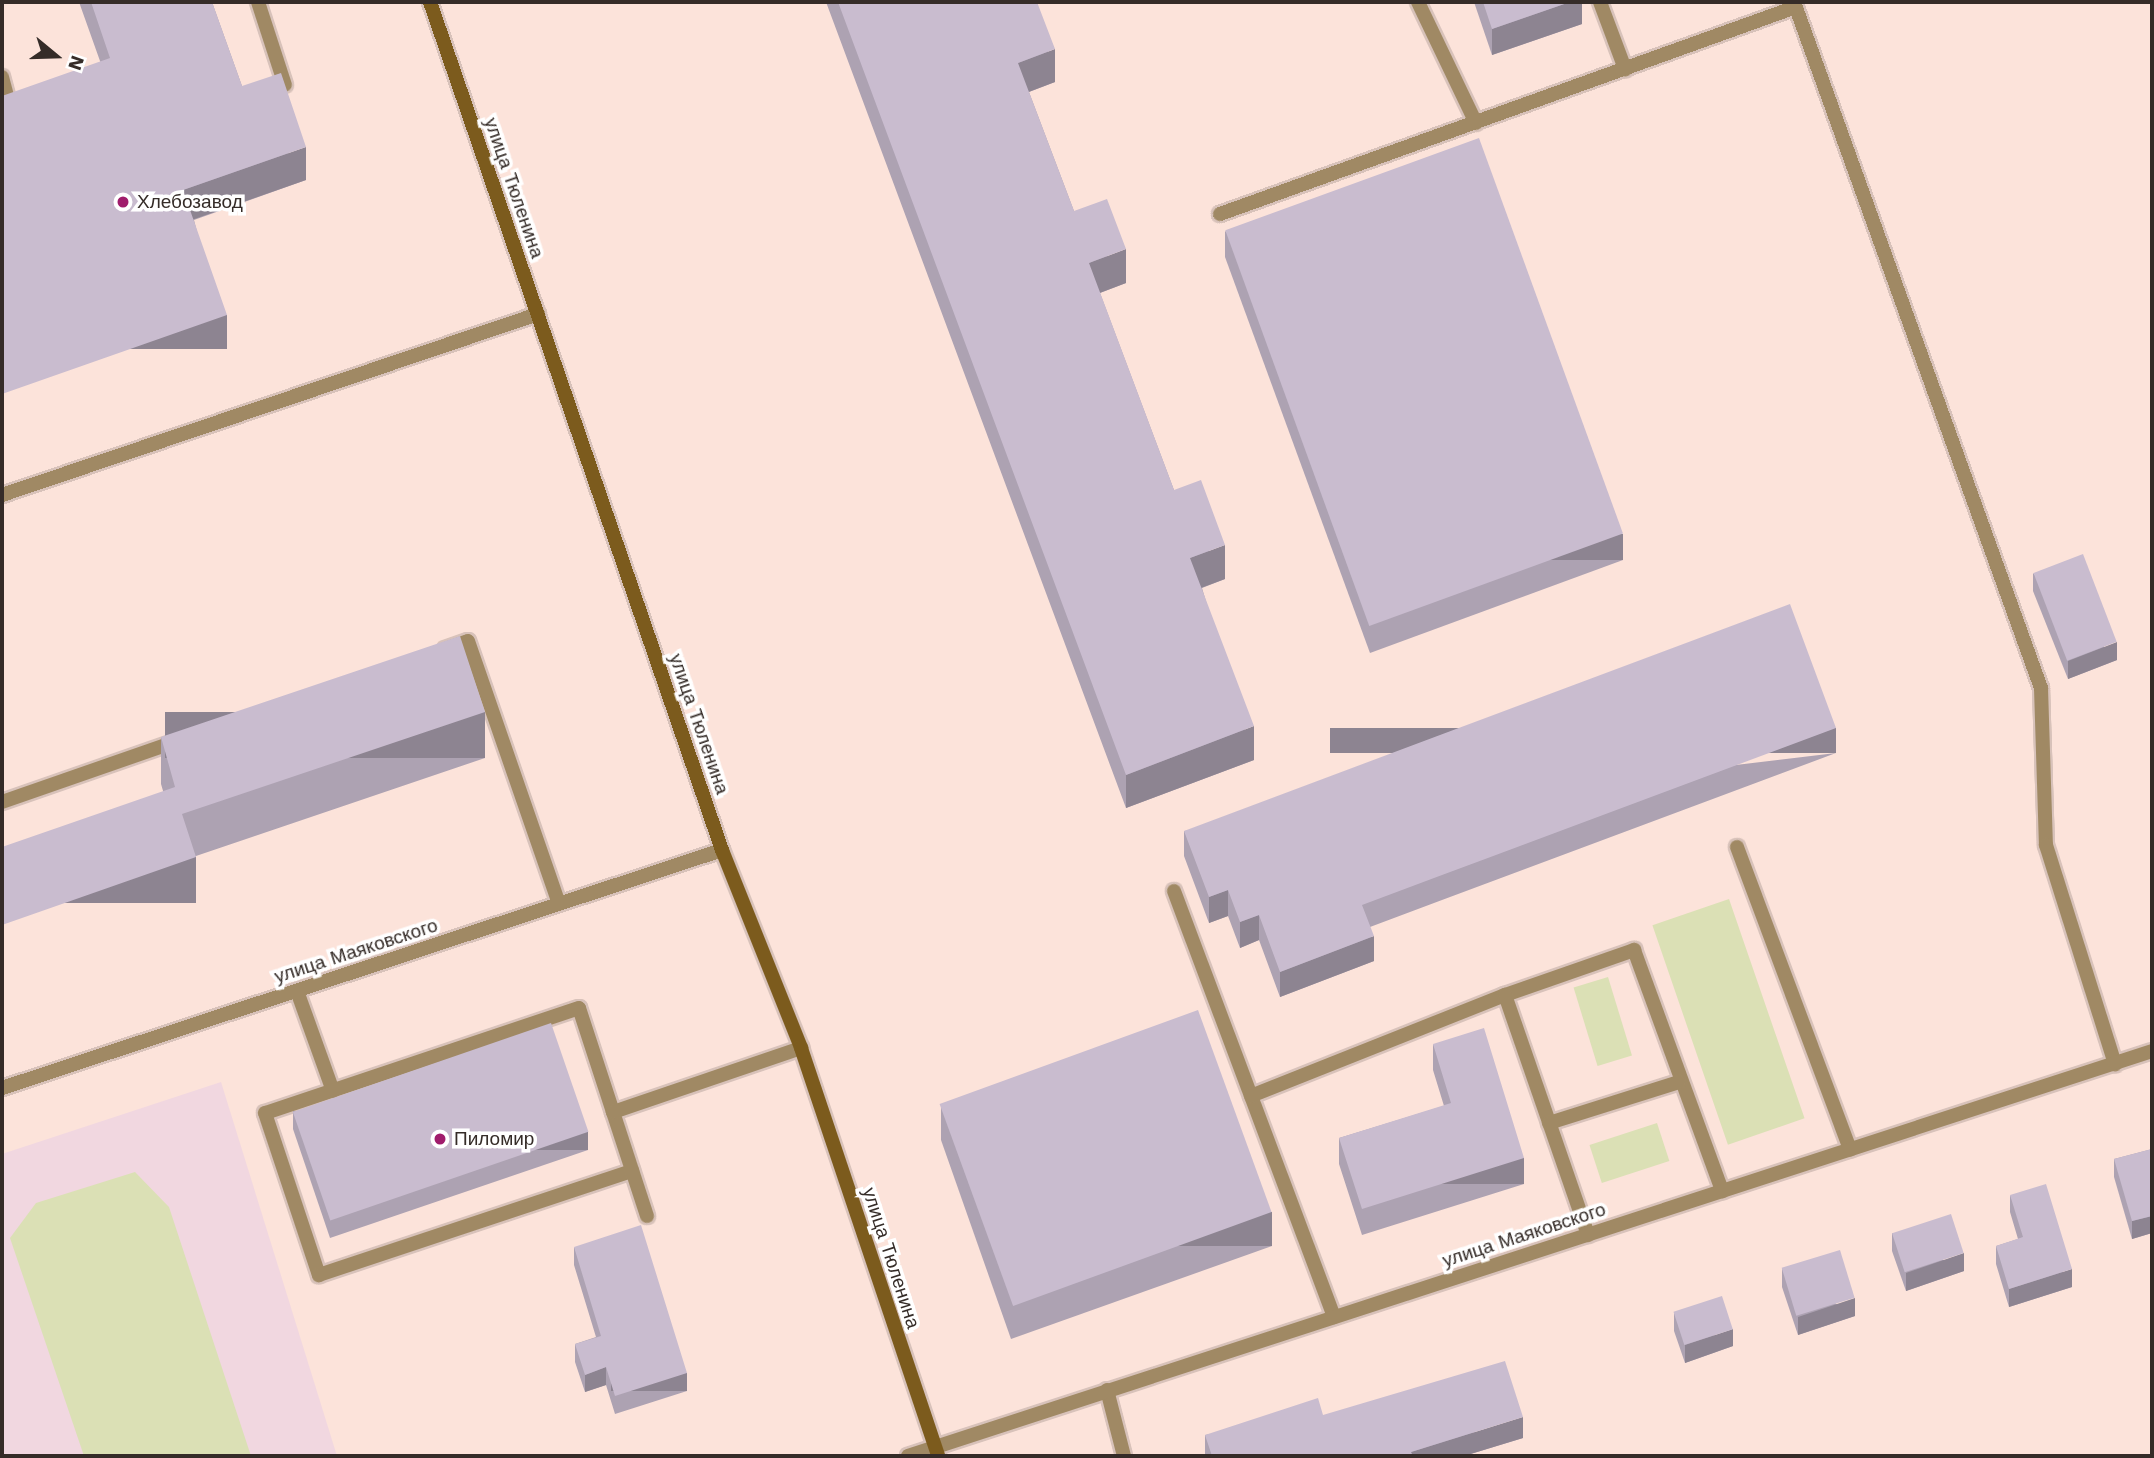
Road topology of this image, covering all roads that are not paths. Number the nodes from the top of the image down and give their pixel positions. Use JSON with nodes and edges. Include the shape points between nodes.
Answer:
{"nodes":[{"id":1,"x":258,"y":2,"type":"edge"},
{"id":2,"x":430,"y":2,"type":"edge"},
{"id":3,"x":1418,"y":2,"type":"edge"},
{"id":4,"x":1600,"y":2,"type":"edge"},
{"id":5,"x":1795,"y":5,"type":"edge"},
{"id":6,"x":1625,"y":69,"type":"junction"},
{"id":7,"x":2,"y":77,"type":"edge"},
{"id":8,"x":285,"y":85,"type":"edge"},
{"id":9,"x":8,"y":99,"type":"edge"},
{"id":10,"x":1476,"y":122,"type":"junction"},
{"id":11,"x":1220,"y":214,"type":"dead end"},
{"id":12,"x":538,"y":314,"type":"junction"},
{"id":13,"x":2,"y":495,"type":"edge"},
{"id":14,"x":429,"y":655,"type":"edge"},
{"id":15,"x":191,"y":737,"type":"edge"},
{"id":16,"x":2,"y":802,"type":"edge"},
{"id":17,"x":1737,"y":847,"type":"dead end"},
{"id":18,"x":722,"y":849,"type":"junction"},
{"id":19,"x":1174,"y":891,"type":"dead end"},
{"id":20,"x":559,"y":904,"type":"junction"},
{"id":21,"x":297,"y":990,"type":"junction"},
{"id":22,"x":1505,"y":995,"type":"junction"},
{"id":23,"x":801,"y":1048,"type":"junction"},
{"id":24,"x":2152,"y":1051,"type":"edge"},
{"id":25,"x":2115,"y":1064,"type":"junction"},
{"id":26,"x":1679,"y":1082,"type":"junction"},
{"id":27,"x":2,"y":1088,"type":"edge"},
{"id":28,"x":332,"y":1091,"type":"junction"},
{"id":29,"x":1251,"y":1096,"type":"junction"},
{"id":30,"x":613,"y":1112,"type":"junction"},
{"id":31,"x":1549,"y":1123,"type":"junction"},
{"id":32,"x":1850,"y":1150,"type":"junction"},
{"id":33,"x":632,"y":1171,"type":"junction"},
{"id":34,"x":1722,"y":1191,"type":"junction"},
{"id":35,"x":647,"y":1216,"type":"dead end"},
{"id":36,"x":1588,"y":1235,"type":"junction"},
{"id":37,"x":1334,"y":1317,"type":"junction"},
{"id":38,"x":1107,"y":1390,"type":"junction"},
{"id":39,"x":935,"y":1452,"type":"edge"},
{"id":40,"x":908,"y":1456,"type":"edge"},
{"id":41,"x":1124,"y":1456,"type":"edge"}],
"edges":[{"from":1,"to":8,"type":"street"},
{"from":2,"to":12,"type":"main road","name":"улица Тюленина"},
{"from":3,"to":10,"type":"street"},
{"from":4,"to":6,"type":"street"},
{"from":5,"to":6,"type":"street"},
{"from":5,"to":25,"type":"street","via":[[2040,688],[2046,845]]},
{"from":6,"to":10,"type":"street"},
{"from":7,"to":9,"type":"street"},
{"from":10,"to":11,"type":"street"},
{"from":12,"to":13,"type":"street"},
{"from":12,"to":18,"type":"main road","name":"улица Тюленина"},
{"from":14,"to":20,"type":"street","via":[[468,641]]},
{"from":15,"to":16,"type":"street"},
{"from":17,"to":32,"type":"street"},
{"from":18,"to":20,"type":"street","name":"улица Маяковского"},
{"from":18,"to":23,"type":"main road","name":"улица Тюленина"},
{"from":19,"to":29,"type":"street"},
{"from":20,"to":21,"type":"street","name":"улица Маяковского"},
{"from":21,"to":27,"type":"street","name":"улица Маяковского"},
{"from":21,"to":28,"type":"street"},
{"from":22,"to":26,"type":"street","via":[[1634,950]]},
{"from":22,"to":29,"type":"street"},
{"from":22,"to":31,"type":"street"},
{"from":23,"to":30,"type":"street"},
{"from":23,"to":39,"type":"main road","name":"улица Тюленина"},
{"from":24,"to":25,"type":"street","name":"улица Маяковского"},
{"from":25,"to":32,"type":"street","name":"улица Маяковского"},
{"from":26,"to":31,"type":"street"},
{"from":26,"to":34,"type":"street"},
{"from":28,"to":30,"type":"street","via":[[579,1008]]},
{"from":28,"to":33,"type":"street","via":[[265,1113],[319,1275]]},
{"from":29,"to":37,"type":"street"},
{"from":30,"to":33,"type":"street"},
{"from":31,"to":36,"type":"street"},
{"from":32,"to":34,"type":"street","name":"улица Маяковского"},
{"from":33,"to":35,"type":"street"},
{"from":34,"to":36,"type":"street","name":"улица Маяковского"},
{"from":36,"to":37,"type":"street","name":"улица Маяковского"},
{"from":37,"to":38,"type":"street","name":"улица Маяковского"},
{"from":38,"to":39,"type":"street","name":"улица Маяковского"},
{"from":38,"to":41,"type":"street"},
{"from":39,"to":40,"type":"street","name":"улица Маяковского"}]}
